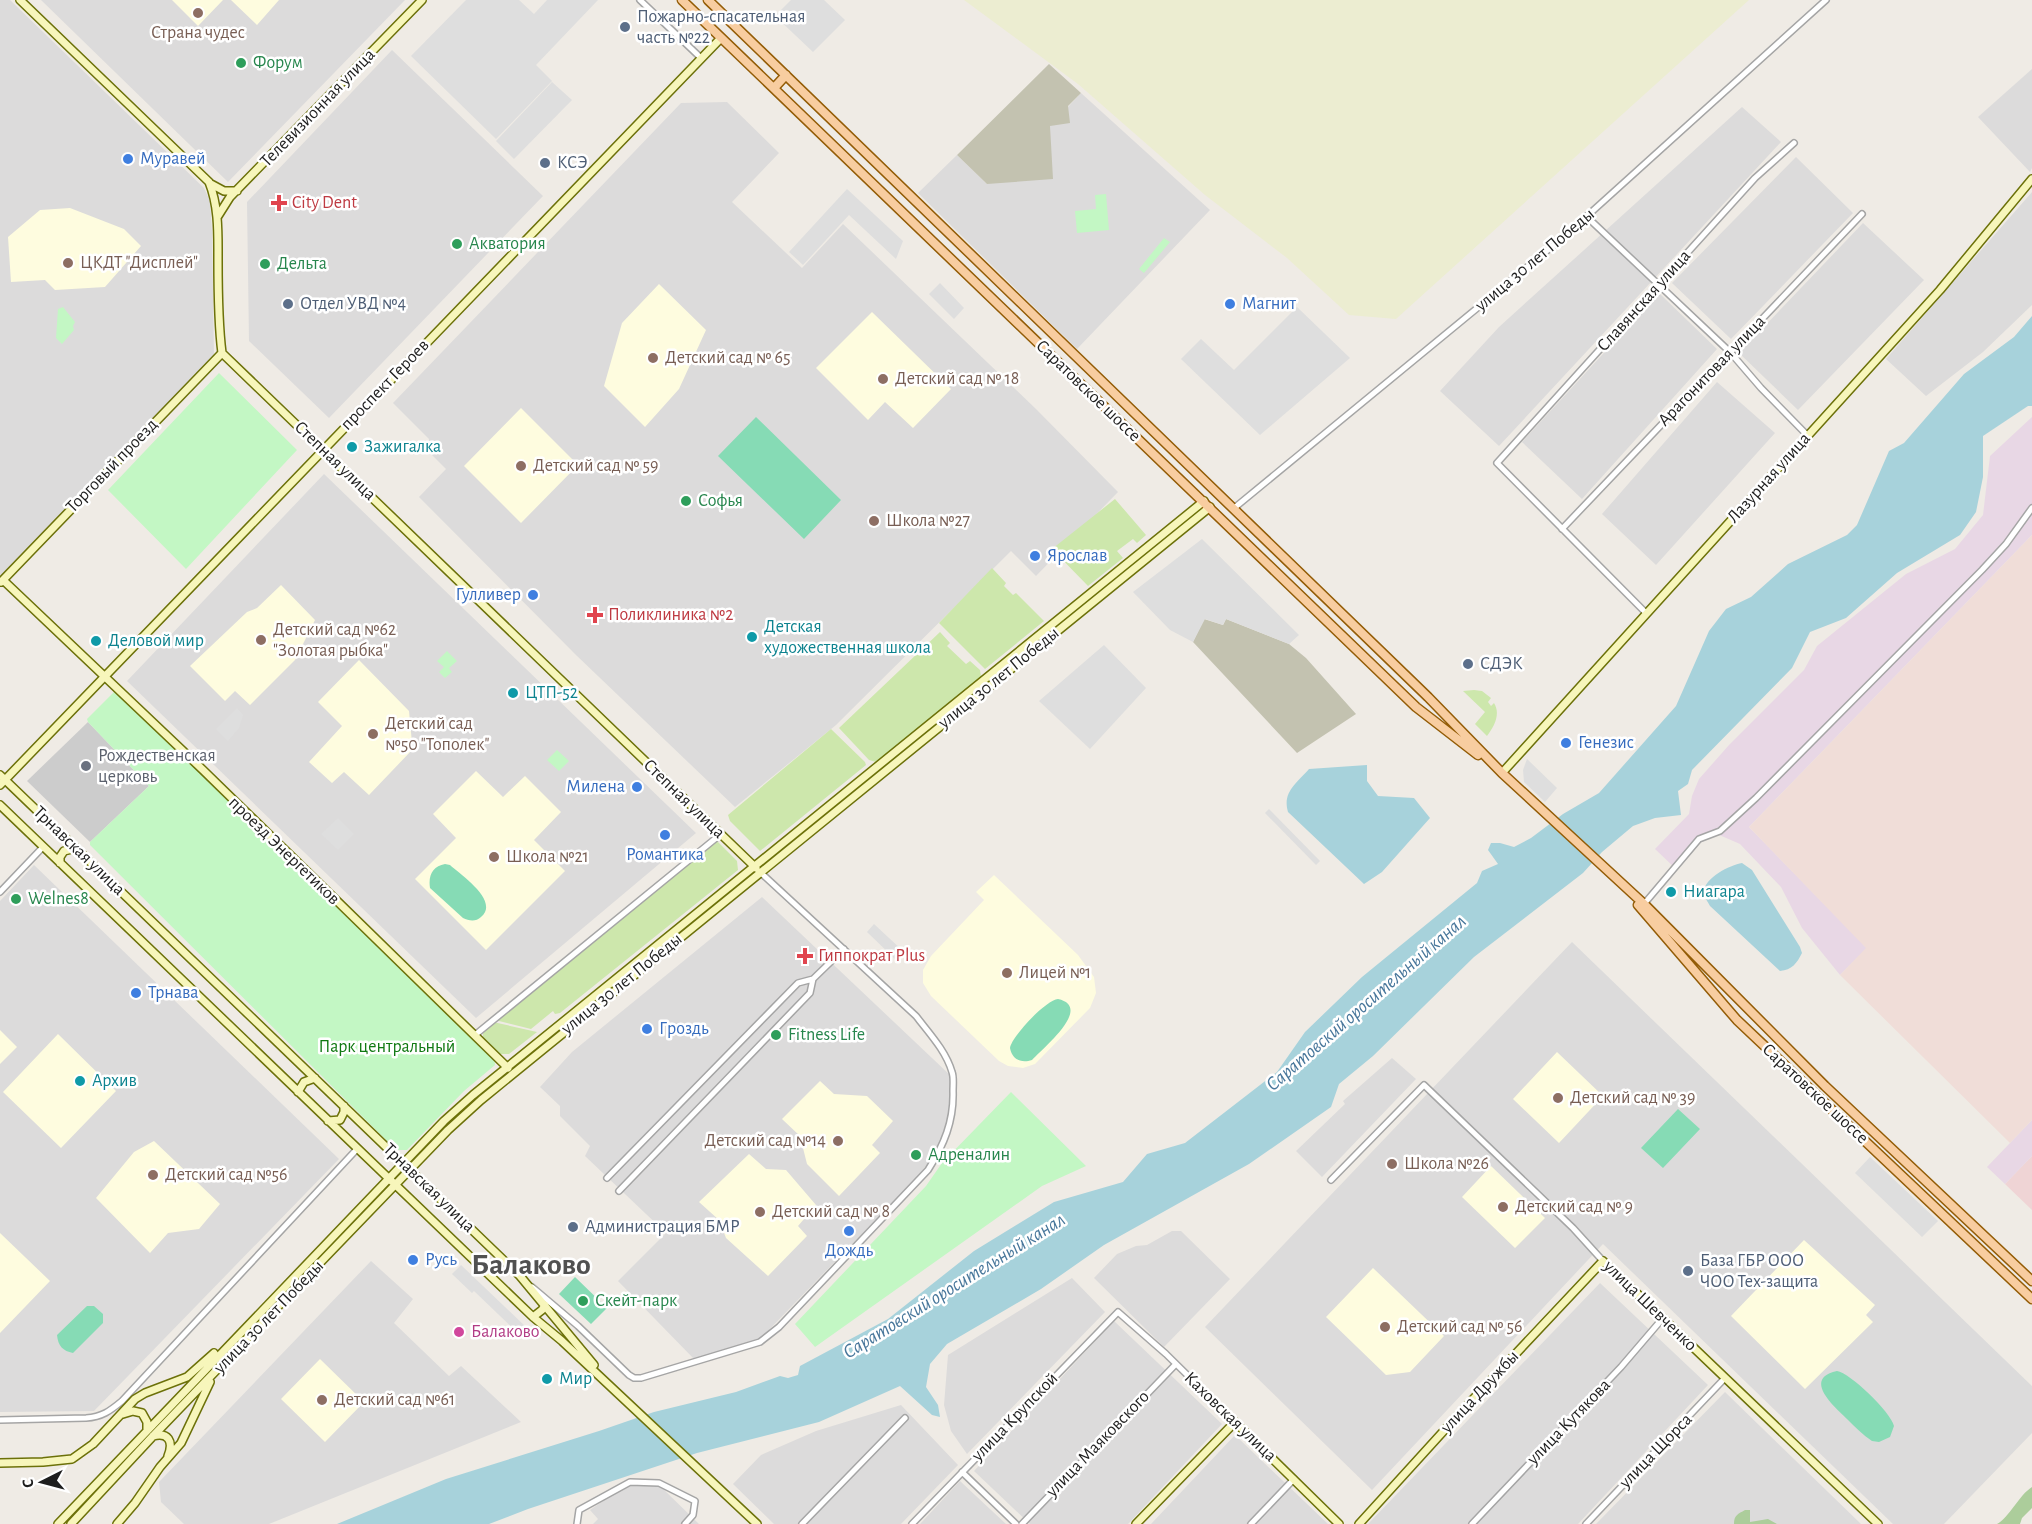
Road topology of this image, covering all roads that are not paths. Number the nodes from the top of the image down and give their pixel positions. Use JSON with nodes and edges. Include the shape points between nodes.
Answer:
{"nodes":[{"id":1,"x":20,"y":0,"type":"edge"},
{"id":2,"x":422,"y":0,"type":"edge"},
{"id":3,"x":640,"y":0,"type":"edge"},
{"id":4,"x":682,"y":0,"type":"edge"},
{"id":5,"x":708,"y":0,"type":"edge"},
{"id":6,"x":1826,"y":0,"type":"edge"},
{"id":7,"x":721,"y":38,"type":"junction"},
{"id":8,"x":701,"y":58,"type":"junction"},
{"id":9,"x":786,"y":75,"type":"junction"},
{"id":10,"x":774,"y":88,"type":"junction"},
{"id":11,"x":1794,"y":143,"type":"dead end"},
{"id":12,"x":2032,"y":179,"type":"edge"},
{"id":13,"x":209,"y":182,"type":"junction"},
{"id":14,"x":238,"y":190,"type":"junction"},
{"id":15,"x":1862,"y":214,"type":"dead end"},
{"id":16,"x":1586,"y":216,"type":"junction"},
{"id":17,"x":218,"y":219,"type":"junction"},
{"id":18,"x":1659,"y":284,"type":"junction"},
{"id":19,"x":1049,"y":331,"type":"junction"},
{"id":20,"x":1039,"y":343,"type":"junction"},
{"id":21,"x":1730,"y":352,"type":"junction"},
{"id":22,"x":222,"y":353,"type":"junction"},
{"id":23,"x":1808,"y":436,"type":"junction"},
{"id":24,"x":322,"y":449,"type":"junction"},
{"id":25,"x":1218,"y":495,"type":"junction"},
{"id":26,"x":1207,"y":504,"type":"junction"},
{"id":27,"x":2032,"y":508,"type":"edge"},
{"id":28,"x":1233,"y":509,"type":"junction"},
{"id":29,"x":1562,"y":529,"type":"junction"},
{"id":30,"x":1,"y":581,"type":"edge"},
{"id":31,"x":1646,"y":613,"type":"junction"},
{"id":32,"x":104,"y":677,"type":"junction"},
{"id":33,"x":1461,"y":736,"type":"junction"},
{"id":34,"x":1502,"y":773,"type":"junction"},
{"id":35,"x":2,"y":780,"type":"edge"},
{"id":36,"x":0,"y":805,"type":"edge"},
{"id":37,"x":721,"y":834,"type":"junction"},
{"id":38,"x":43,"y":847,"type":"junction"},
{"id":39,"x":76,"y":848,"type":"junction"},
{"id":40,"x":60,"y":863,"type":"junction"},
{"id":41,"x":754,"y":866,"type":"junction"},
{"id":42,"x":760,"y":872,"type":"junction"},
{"id":43,"x":1612,"y":875,"type":"junction"},
{"id":44,"x":0,"y":892,"type":"edge"},
{"id":45,"x":1644,"y":904,"type":"junction"},
{"id":46,"x":844,"y":949,"type":"junction"},
{"id":47,"x":813,"y":979,"type":"junction"},
{"id":48,"x":1719,"y":980,"type":"junction"},
{"id":49,"x":1706,"y":985,"type":"junction"},
{"id":50,"x":475,"y":1035,"type":"junction"},
{"id":51,"x":506,"y":1066,"type":"junction"},
{"id":52,"x":513,"y":1073,"type":"junction"},
{"id":53,"x":315,"y":1078,"type":"junction"},
{"id":54,"x":298,"y":1092,"type":"junction"},
{"id":55,"x":344,"y":1106,"type":"junction"},
{"id":56,"x":328,"y":1121,"type":"junction"},
{"id":57,"x":357,"y":1149,"type":"junction"},
{"id":58,"x":404,"y":1164,"type":"junction"},
{"id":59,"x":411,"y":1170,"type":"junction"},
{"id":60,"x":607,"y":1178,"type":"dead end"},
{"id":61,"x":390,"y":1179,"type":"junction"},
{"id":62,"x":1331,"y":1180,"type":"dead end"},
{"id":63,"x":396,"y":1185,"type":"junction"},
{"id":64,"x":620,"y":1191,"type":"dead end"},
{"id":65,"x":1603,"y":1261,"type":"junction"},
{"id":66,"x":520,"y":1276,"type":"junction"},
{"id":67,"x":2032,"y":1281,"type":"edge"},
{"id":68,"x":2032,"y":1299,"type":"edge"},
{"id":69,"x":545,"y":1305,"type":"junction"},
{"id":70,"x":1119,"y":1312,"type":"joint"},
{"id":71,"x":532,"y":1317,"type":"junction"},
{"id":72,"x":1663,"y":1318,"type":"junction"},
{"id":73,"x":578,"y":1326,"type":"junction"},
{"id":74,"x":240,"y":1333,"type":"junction"},
{"id":75,"x":568,"y":1336,"type":"junction"},
{"id":76,"x":1175,"y":1365,"type":"junction"},
{"id":77,"x":218,"y":1370,"type":"junction"},
{"id":78,"x":1725,"y":1378,"type":"junction"},
{"id":79,"x":619,"y":1394,"type":"junction"},
{"id":80,"x":120,"y":1415,"type":"junction"},
{"id":81,"x":905,"y":1418,"type":"dead end"},
{"id":82,"x":0,"y":1420,"type":"edge"},
{"id":83,"x":1235,"y":1422,"type":"junction"},
{"id":84,"x":147,"y":1429,"type":"junction"},
{"id":85,"x":153,"y":1436,"type":"junction"},
{"id":86,"x":167,"y":1459,"type":"junction"},
{"id":87,"x":0,"y":1463,"type":"edge"},
{"id":88,"x":962,"y":1472,"type":"junction"},
{"id":89,"x":1294,"y":1479,"type":"junction"},
{"id":90,"x":58,"y":1524,"type":"edge"},
{"id":91,"x":71,"y":1524,"type":"edge"},
{"id":92,"x":117,"y":1524,"type":"edge"},
{"id":93,"x":577,"y":1524,"type":"edge"},
{"id":94,"x":685,"y":1524,"type":"edge"},
{"id":95,"x":758,"y":1524,"type":"edge"},
{"id":96,"x":802,"y":1524,"type":"edge"},
{"id":97,"x":912,"y":1524,"type":"edge"},
{"id":98,"x":1016,"y":1524,"type":"edge"},
{"id":99,"x":1022,"y":1524,"type":"edge"},
{"id":100,"x":1137,"y":1524,"type":"edge"},
{"id":101,"x":1251,"y":1524,"type":"edge"},
{"id":102,"x":1339,"y":1524,"type":"edge"},
{"id":103,"x":1359,"y":1524,"type":"edge"},
{"id":104,"x":1472,"y":1524,"type":"edge"},
{"id":105,"x":1586,"y":1524,"type":"edge"},
{"id":106,"x":1878,"y":1524,"type":"edge"}],
"edges":[{"from":1,"to":13,"type":"main road"},
{"from":2,"to":14,"type":"main road","name":"Телевизионная улица"},
{"from":3,"to":8,"type":"street"},
{"from":4,"to":7,"type":"main road","name":"Саратовское шоссе"},
{"from":5,"to":9,"type":"main road","name":"Саратовское шоссе"},
{"from":6,"to":16,"type":"street","name":"улица 30 лет Победы"},
{"from":7,"to":8,"type":"main road","name":"проспект Героев"},
{"from":7,"to":10,"type":"main road","name":"Саратовское шоссе"},
{"from":8,"to":24,"type":"main road","name":"проспект Героев"},
{"from":9,"to":10,"type":"main road"},
{"from":9,"to":19,"type":"main road","name":"Саратовское шоссе"},
{"from":10,"to":20,"type":"main road","name":"Саратовское шоссе"},
{"from":11,"to":18,"type":"street","name":"Славянская улица","via":[[1755,178]]},
{"from":12,"to":23,"type":"main road","name":"Лазурная улица","via":[[1940,290]]},
{"from":13,"to":14,"type":"main road","via":[[224,191]]},
{"from":13,"to":17,"type":"main road"},
{"from":14,"to":17,"type":"main road","name":"Телевизионная улица","via":[[225,203]]},
{"from":15,"to":21,"type":"street","name":"Арагонитовая улица"},
{"from":16,"to":18,"type":"street"},
{"from":16,"to":28,"type":"street","name":"улица 30 лет Победы"},
{"from":17,"to":22,"type":"main road"},
{"from":18,"to":21,"type":"street"},
{"from":18,"to":29,"type":"street","name":"Славянская улица","via":[[1497,463]]},
{"from":19,"to":20,"type":"main road"},
{"from":19,"to":25,"type":"main road","name":"Саратовское шоссе"},
{"from":20,"to":26,"type":"main road","name":"Саратовское шоссе"},
{"from":21,"to":23,"type":"street"},
{"from":21,"to":29,"type":"street","name":"Арагонитовая улица"},
{"from":22,"to":24,"type":"main road","name":"Степная улица"},
{"from":22,"to":30,"type":"main road","name":"Торговый проезд"},
{"from":23,"to":31,"type":"main road","name":"Лазурная улица"},
{"from":24,"to":32,"type":"main road","name":"проспект Героев"},
{"from":24,"to":37,"type":"main road","name":"Степная улица"},
{"from":25,"to":26,"type":"main road"},
{"from":25,"to":28,"type":"main road","name":"Саратовское шоссе"},
{"from":26,"to":33,"type":"main road","name":"Саратовское шоссе","via":[[1416,706]]},
{"from":26,"to":41,"type":"main road"},
{"from":26,"to":42,"type":"main road","name":"улица 30 лет Победы"},
{"from":27,"to":45,"type":"street","via":[[1976,577],[1756,798],[1720,831],[1699,839]]},
{"from":28,"to":33,"type":"main road","name":"Саратовское шоссе"},
{"from":29,"to":31,"type":"street"},
{"from":30,"to":32,"type":"main road","name":"проезд Энергетиков"},
{"from":31,"to":34,"type":"main road","name":"Лазурная улица"},
{"from":32,"to":35,"type":"main road","name":"проспект Героев"},
{"from":32,"to":50,"type":"main road","name":"проезд Энергетиков"},
{"from":33,"to":34,"type":"main road","name":"Саратовское шоссе"},
{"from":34,"to":43,"type":"main road","name":"Саратовское шоссе"},
{"from":35,"to":39,"type":"main road","name":"Трнавская улица"},
{"from":36,"to":38,"type":"main road","name":"Трнавская улица"},
{"from":37,"to":41,"type":"main road","name":"Степная улица"},
{"from":37,"to":50,"type":"street"},
{"from":38,"to":40,"type":"main road","name":"Трнавская улица"},
{"from":38,"to":44,"type":"street"},
{"from":39,"to":40,"type":"main road","via":[[64,851]]},
{"from":39,"to":53,"type":"main road","name":"Трнавская улица"},
{"from":40,"to":54,"type":"main road","name":"Трнавская улица"},
{"from":41,"to":42,"type":"main road","name":"Степная улица"},
{"from":41,"to":51,"type":"main road"},
{"from":42,"to":46,"type":"street"},
{"from":42,"to":52,"type":"main road","name":"улица 30 лет Победы"},
{"from":43,"to":45,"type":"main road","name":"Саратовское шоссе"},
{"from":43,"to":49,"type":"main road","name":"Саратовское шоссе"},
{"from":45,"to":48,"type":"main road","name":"Саратовское шоссе"},
{"from":46,"to":47,"type":"street"},
{"from":46,"to":73,"type":"street","via":[[916,1016],[953,1072],[951,1124],[928,1170],[779,1328],[760,1342],[634,1378]]},
{"from":47,"to":60,"type":"street","via":[[798,983]]},
{"from":47,"to":64,"type":"street","via":[[810,993]]},
{"from":48,"to":49,"type":"main road","via":[[1710,977]]},
{"from":48,"to":67,"type":"main road","name":"Саратовское шоссе"},
{"from":49,"to":68,"type":"main road","name":"Саратовское шоссе","via":[[1737,1020]]},
{"from":50,"to":51,"type":"main road","name":"проезд Энергетиков"},
{"from":51,"to":52,"type":"main road","name":"проезд Энергетиков"},
{"from":51,"to":58,"type":"main road","via":[[444,1121]]},
{"from":52,"to":59,"type":"main road","name":"улица 30 лет Победы","via":[[448,1130]]},
{"from":53,"to":54,"type":"main road","via":[[304,1082]]},
{"from":53,"to":55,"type":"main road","name":"Трнавская улица"},
{"from":54,"to":56,"type":"main road","name":"Трнавская улица"},
{"from":55,"to":56,"type":"main road","via":[[340,1120]]},
{"from":55,"to":58,"type":"main road","name":"Трнавская улица"},
{"from":56,"to":57,"type":"main road","name":"Трнавская улица"},
{"from":57,"to":61,"type":"main road","name":"Трнавская улица"},
{"from":57,"to":82,"type":"street","via":[[109,1412],[86,1418]]},
{"from":58,"to":59,"type":"main road","name":"Трнавская улица"},
{"from":58,"to":61,"type":"main road"},
{"from":59,"to":63,"type":"main road","name":"улица 30 лет Победы"},
{"from":59,"to":66,"type":"main road","name":"Трнавская улица"},
{"from":61,"to":63,"type":"main road","name":"Трнавская улица"},
{"from":61,"to":74,"type":"main road"},
{"from":62,"to":65,"type":"street","name":"улица Шевченко","via":[[1424,1084],[1573,1227]]},
{"from":63,"to":71,"type":"main road","name":"Трнавская улица"},
{"from":63,"to":77,"type":"main road","name":"улица 30 лет Победы"},
{"from":65,"to":72,"type":"main road","name":"улица Шевченко"},
{"from":65,"to":103,"type":"main road","name":"улица Дружбы"},
{"from":66,"to":69,"type":"main road","name":"Трнавская улица"},
{"from":66,"to":73,"type":"street"},
{"from":69,"to":71,"type":"main road"},
{"from":69,"to":75,"type":"main road","name":"Трнавская улица"},
{"from":70,"to":76,"type":"street","name":"Каховская улица"},
{"from":70,"to":88,"type":"street","name":"улица Крупской"},
{"from":71,"to":79,"type":"main road","name":"Трнавская улица"},
{"from":72,"to":78,"type":"main road","name":"улица Шевченко"},
{"from":72,"to":104,"type":"street","name":"улица Кутякова"},
{"from":73,"to":75,"type":"street","via":[[569,1327]]},
{"from":74,"to":80,"type":"main road","via":[[187,1377],[145,1393]]},
{"from":74,"to":84,"type":"main road"},
{"from":75,"to":79,"type":"main road","name":"Трнавская улица"},
{"from":76,"to":83,"type":"street","name":"Каховская улица"},
{"from":76,"to":99,"type":"street","name":"улица Маяковского"},
{"from":77,"to":85,"type":"main road","name":"улица 30 лет Победы"},
{"from":77,"to":86,"type":"main road","via":[[189,1430]]},
{"from":78,"to":105,"type":"street","name":"улица Щорса"},
{"from":78,"to":106,"type":"main road","name":"улица Шевченко"},
{"from":79,"to":95,"type":"main road"},
{"from":80,"to":84,"type":"main road","via":[[142,1413]]},
{"from":80,"to":87,"type":"main road","via":[[93,1444],[72,1459]]},
{"from":81,"to":96,"type":"street"},
{"from":83,"to":89,"type":"main road","name":"Каховская улица"},
{"from":83,"to":100,"type":"main road"},
{"from":84,"to":90,"type":"main road"},
{"from":85,"to":86,"type":"main road","via":[[168,1437],[171,1445]]},
{"from":85,"to":91,"type":"main road","name":"улица 30 лет Победы"},
{"from":86,"to":92,"type":"main road"},
{"from":88,"to":97,"type":"street","name":"улица Крупской"},
{"from":88,"to":98,"type":"street"},
{"from":89,"to":101,"type":"street"},
{"from":89,"to":102,"type":"main road","name":"Каховская улица"},
{"from":93,"to":94,"type":"street","via":[[579,1509],[630,1482],[658,1483],[694,1501],[693,1515]]}]}
